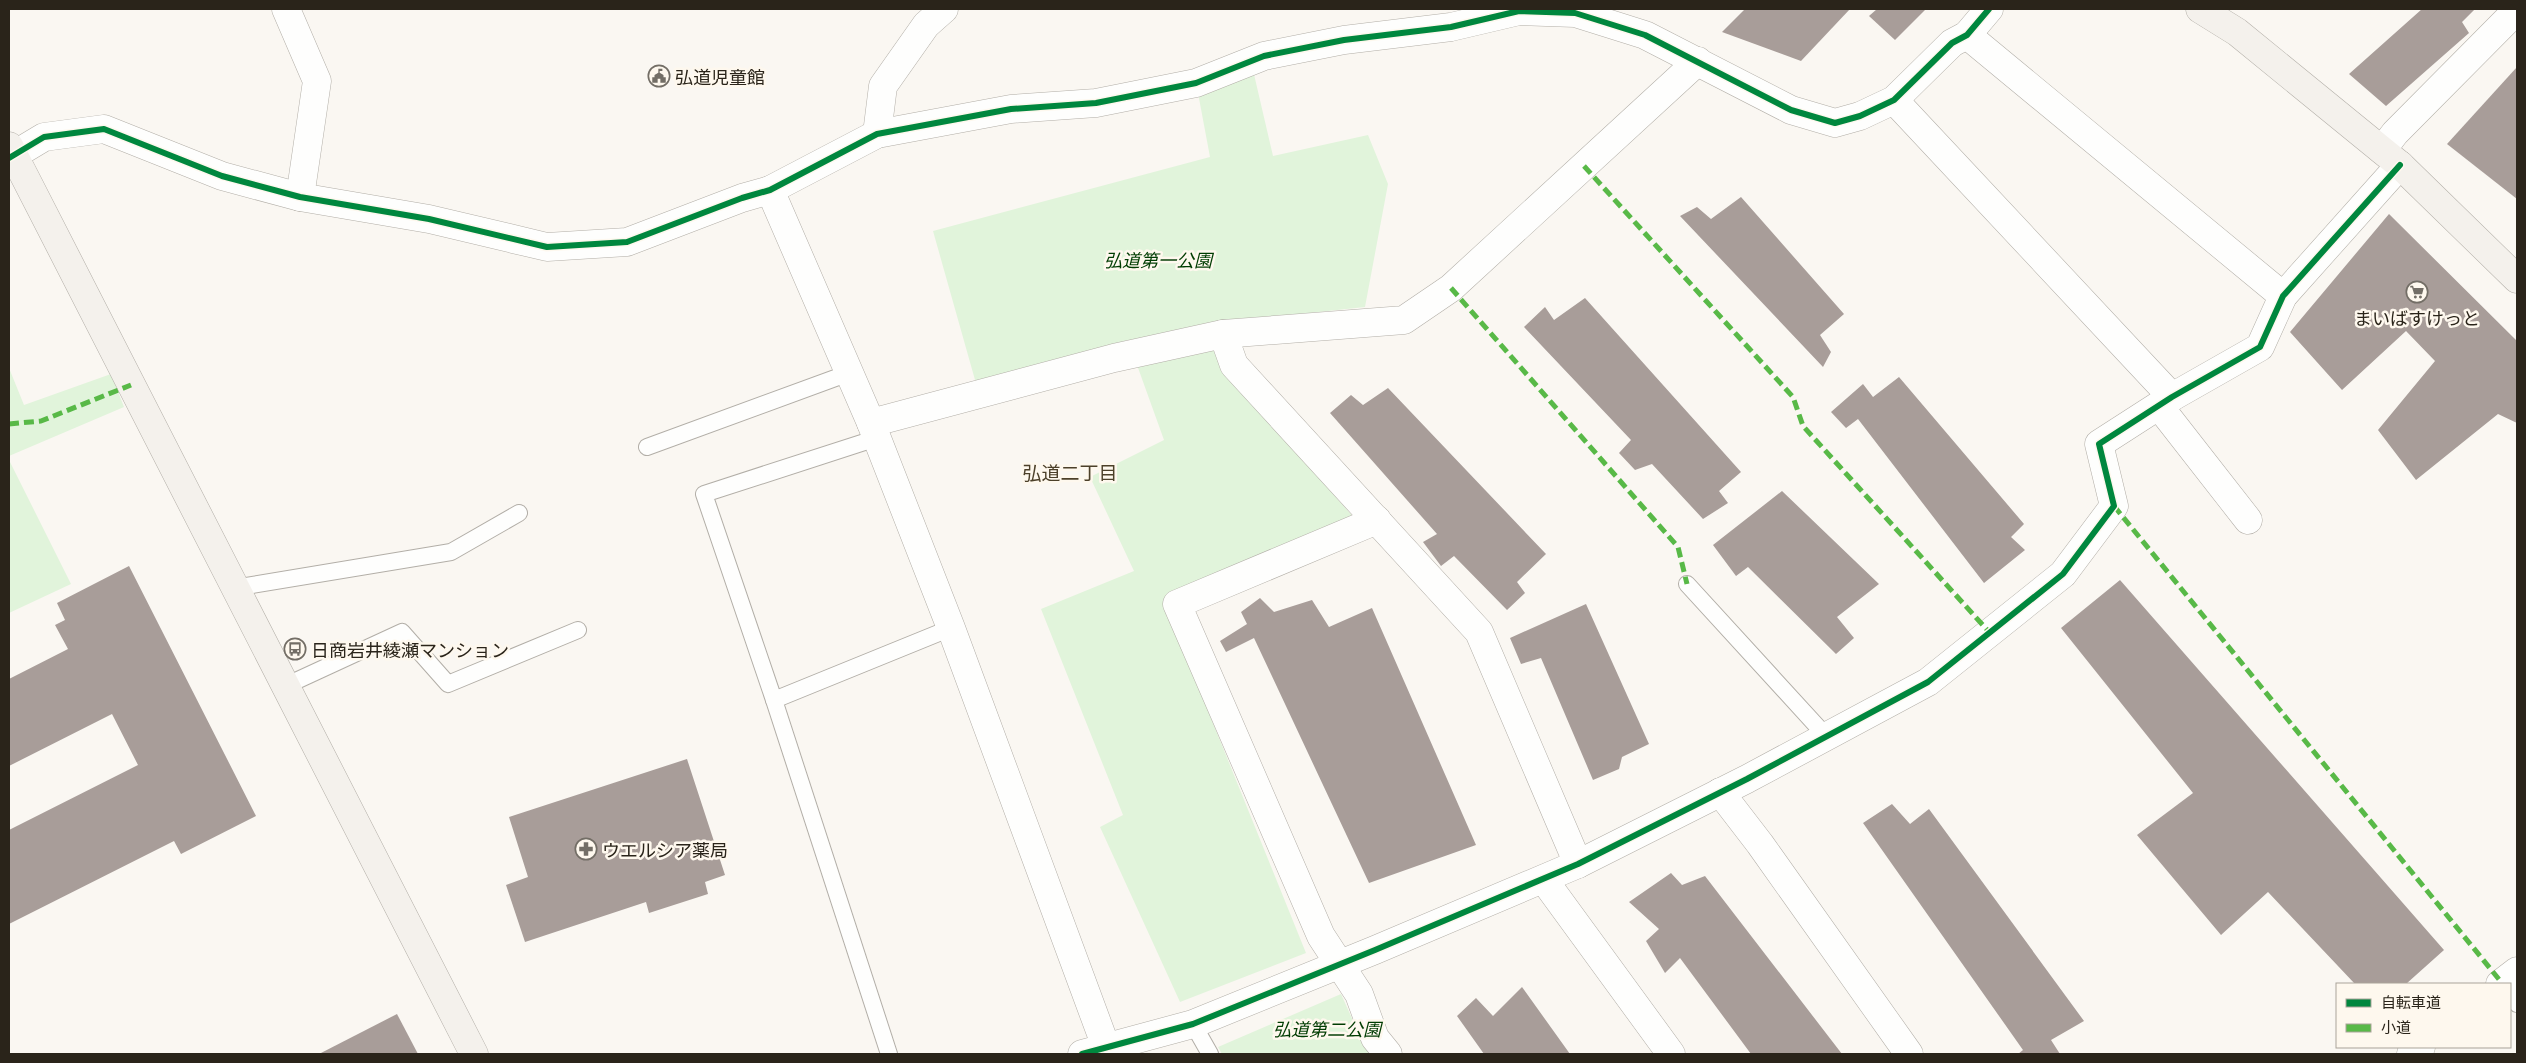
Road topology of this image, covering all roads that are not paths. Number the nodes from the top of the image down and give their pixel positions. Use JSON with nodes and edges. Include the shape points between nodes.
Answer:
{"nodes":[{"id":1,"x":286,"y":9,"type":"edge"},
{"id":2,"x":944,"y":9,"type":"edge"},
{"id":3,"x":1989,"y":9,"type":"edge"},
{"id":4,"x":2200,"y":9,"type":"edge"},
{"id":5,"x":2517,"y":10,"type":"edge"},
{"id":6,"x":1967,"y":35,"type":"junction"},
{"id":7,"x":1698,"y":61,"type":"junction"},
{"id":8,"x":1894,"y":100,"type":"junction"},
{"id":9,"x":876,"y":134,"type":"junction"},
{"id":10,"x":10,"y":153,"type":"edge"},
{"id":11,"x":2391,"y":157,"type":"junction"},
{"id":12,"x":770,"y":190,"type":"junction"},
{"id":13,"x":300,"y":197,"type":"junction"},
{"id":14,"x":2517,"y":279,"type":"edge"},
{"id":15,"x":2283,"y":296,"type":"junction"},
{"id":16,"x":1223,"y":334,"type":"junction"},
{"id":17,"x":850,"y":373,"type":"junction"},
{"id":18,"x":2165,"y":401,"type":"junction"},
{"id":19,"x":874,"y":431,"type":"junction"},
{"id":20,"x":647,"y":447,"type":"dead end"},
{"id":21,"x":518,"y":513,"type":"dead end"},
{"id":22,"x":1376,"y":520,"type":"junction"},
{"id":23,"x":2248,"y":520,"type":"dead end"},
{"id":24,"x":1688,"y":584,"type":"dead end"},
{"id":25,"x":234,"y":588,"type":"junction"},
{"id":26,"x":951,"y":628,"type":"junction"},
{"id":27,"x":578,"y":630,"type":"dead end"},
{"id":28,"x":285,"y":686,"type":"junction"},
{"id":29,"x":774,"y":700,"type":"junction"},
{"id":30,"x":1826,"y":736,"type":"junction"},
{"id":31,"x":1720,"y":792,"type":"junction"},
{"id":32,"x":1578,"y":864,"type":"junction"},
{"id":33,"x":1544,"y":880,"type":"junction"},
{"id":34,"x":1339,"y":963,"type":"junction"},
{"id":35,"x":1193,"y":1024,"type":"junction"},
{"id":36,"x":1094,"y":1051,"type":"edge"},
{"id":37,"x":474,"y":1054,"type":"edge"},
{"id":38,"x":889,"y":1054,"type":"edge"},
{"id":39,"x":1210,"y":1054,"type":"edge"},
{"id":40,"x":1388,"y":1054,"type":"edge"},
{"id":41,"x":1671,"y":1054,"type":"edge"},
{"id":42,"x":1909,"y":1054,"type":"edge"}],
"edges":[{"from":1,"to":13,"type":"street","via":[[317,81]]},
{"from":2,"to":9,"type":"street","via":[[926,24],[883,86]]},
{"from":3,"to":6,"type":"street"},
{"from":4,"to":11,"type":"street","via":[[2237,32]]},
{"from":5,"to":11,"type":"street","via":[[2394,134]]},
{"from":6,"to":8,"type":"street","via":[[1952,43]]},
{"from":6,"to":15,"type":"street"},
{"from":7,"to":8,"type":"street","via":[[1791,110],[1835,123],[1860,116]]},
{"from":7,"to":9,"type":"street","via":[[1645,36],[1576,13],[1519,11],[1450,27],[1344,40],[1264,56],[1196,83],[1096,103],[1011,109]]},
{"from":7,"to":16,"type":"street","via":[[1451,288],[1404,320]]},
{"from":8,"to":18,"type":"street"},
{"from":9,"to":12,"type":"street"},
{"from":10,"to":13,"type":"street","via":[[44,137],[104,129],[222,176]]},
{"from":10,"to":25,"type":"street"},
{"from":11,"to":14,"type":"street"},
{"from":11,"to":15,"type":"street"},
{"from":12,"to":13,"type":"street","via":[[627,242],[547,247],[429,219]]},
{"from":12,"to":17,"type":"street"},
{"from":15,"to":18,"type":"street","via":[[2260,347]]},
{"from":16,"to":19,"type":"street","via":[[1114,358]]},
{"from":16,"to":22,"type":"street","via":[[1234,366]]},
{"from":17,"to":19,"type":"street"},
{"from":17,"to":20,"type":"lane"},
{"from":18,"to":23,"type":"street"},
{"from":18,"to":30,"type":"street","via":[[2099,444],[2114,506],[2063,574],[1928,682]]},
{"from":19,"to":26,"type":"street"},
{"from":19,"to":29,"type":"lane","via":[[704,494]]},
{"from":21,"to":25,"type":"lane","via":[[451,552]]},
{"from":22,"to":32,"type":"street","via":[[1479,632]]},
{"from":22,"to":34,"type":"street","via":[[1177,604],[1321,936]]},
{"from":24,"to":30,"type":"lane"},
{"from":25,"to":28,"type":"street"},
{"from":26,"to":29,"type":"lane"},
{"from":26,"to":36,"type":"street"},
{"from":27,"to":28,"type":"lane","via":[[448,684],[402,632]]},
{"from":28,"to":37,"type":"street"},
{"from":29,"to":38,"type":"lane"},
{"from":30,"to":31,"type":"street"},
{"from":31,"to":32,"type":"street"},
{"from":31,"to":42,"type":"street"},
{"from":32,"to":33,"type":"street"},
{"from":33,"to":34,"type":"street"},
{"from":33,"to":41,"type":"street"},
{"from":34,"to":35,"type":"street"},
{"from":34,"to":40,"type":"street","via":[[1359,994],[1375,1038]]},
{"from":35,"to":36,"type":"street"},
{"from":35,"to":39,"type":"lane"}]}
